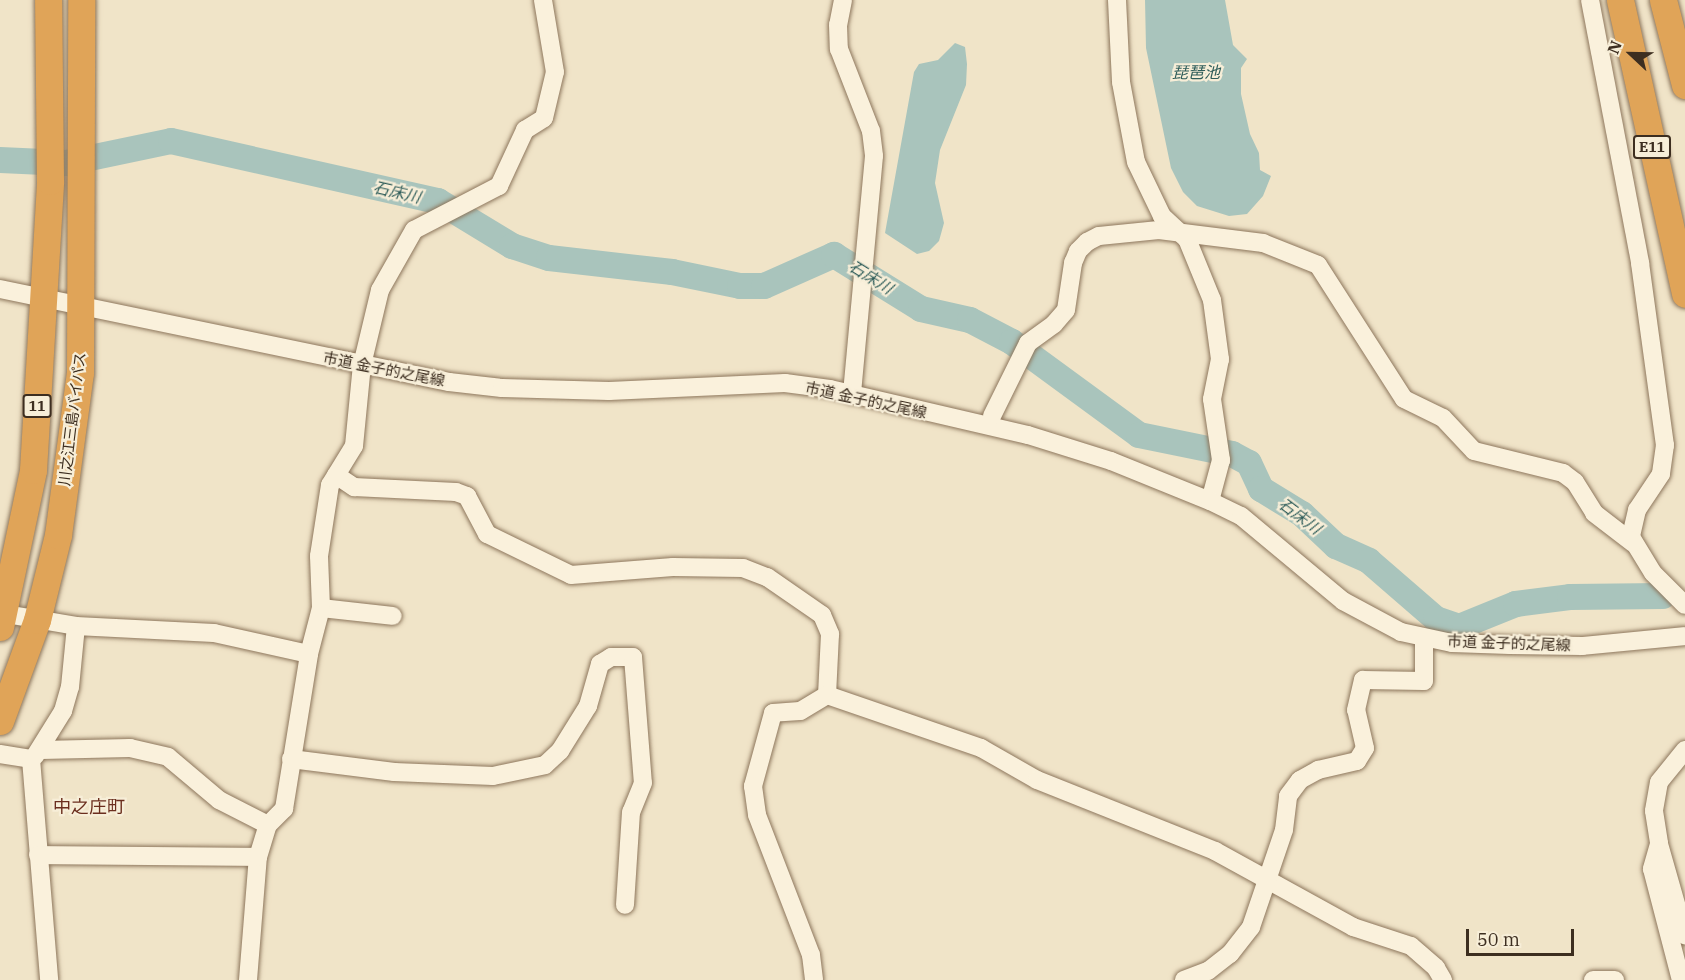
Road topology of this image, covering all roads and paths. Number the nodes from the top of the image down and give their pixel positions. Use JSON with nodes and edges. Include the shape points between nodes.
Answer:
{"nodes":[{"id":1,"x":48,"y":0,"type":"edge"},
{"id":2,"x":81,"y":0,"type":"edge"},
{"id":3,"x":543,"y":0,"type":"edge"},
{"id":4,"x":843,"y":0,"type":"edge"},
{"id":5,"x":1117,"y":0,"type":"edge"},
{"id":6,"x":1590,"y":0,"type":"edge"},
{"id":7,"x":1620,"y":0,"type":"edge"},
{"id":8,"x":1663,"y":0,"type":"edge"},
{"id":9,"x":1685,"y":85,"type":"edge"},
{"id":10,"x":1177,"y":230,"type":"junction"},
{"id":11,"x":0,"y":289,"type":"edge"},
{"id":12,"x":1685,"y":294,"type":"edge"},
{"id":13,"x":43,"y":295,"type":"junction"},
{"id":14,"x":80,"y":304,"type":"junction"},
{"id":15,"x":362,"y":365,"type":"junction"},
{"id":16,"x":852,"y":395,"type":"junction"},
{"id":17,"x":992,"y":416,"type":"dead end"},
{"id":18,"x":336,"y":475,"type":"junction"},
{"id":19,"x":1210,"y":501,"type":"junction"},
{"id":20,"x":1633,"y":543,"type":"junction"},
{"id":21,"x":1685,"y":605,"type":"edge"},
{"id":22,"x":321,"y":608,"type":"junction"},
{"id":23,"x":393,"y":616,"type":"dead end"},
{"id":24,"x":1,"y":618,"type":"edge"},
{"id":25,"x":37,"y":620,"type":"junction"},
{"id":26,"x":76,"y":626,"type":"junction"},
{"id":27,"x":1685,"y":636,"type":"edge"},
{"id":28,"x":1424,"y":638,"type":"junction"},
{"id":29,"x":309,"y":654,"type":"junction"},
{"id":30,"x":827,"y":695,"type":"junction"},
{"id":31,"x":0,"y":721,"type":"edge"},
{"id":32,"x":1685,"y":750,"type":"edge"},
{"id":33,"x":0,"y":754,"type":"edge"},
{"id":34,"x":36,"y":754,"type":"junction"},
{"id":35,"x":291,"y":759,"type":"junction"},
{"id":36,"x":268,"y":825,"type":"junction"},
{"id":37,"x":1659,"y":844,"type":"junction"},
{"id":38,"x":38,"y":855,"type":"junction"},
{"id":39,"x":258,"y":857,"type":"junction"},
{"id":40,"x":1269,"y":882,"type":"junction"},
{"id":41,"x":625,"y":905,"type":"dead end"},
{"id":42,"x":1685,"y":935,"type":"edge"},
{"id":43,"x":49,"y":980,"type":"edge"},
{"id":44,"x":248,"y":980,"type":"edge"},
{"id":45,"x":814,"y":980,"type":"edge"},
{"id":46,"x":1184,"y":980,"type":"edge"},
{"id":47,"x":1443,"y":980,"type":"edge"},
{"id":48,"x":1593,"y":980,"type":"edge"},
{"id":49,"x":1615,"y":980,"type":"edge"},
{"id":50,"x":1681,"y":980,"type":"edge"}],
"edges":[{"from":1,"to":13,"type":"highway","number":"11","via":[[50,181]]},
{"from":2,"to":14,"type":"highway","name":"川之江三島バイパス","number":"11"},
{"from":3,"to":15,"type":"street","via":[[555,72],[544,118],[525,130],[499,186],[414,230],[380,290]]},
{"from":4,"to":16,"type":"street","via":[[839,49],[871,131],[874,156]]},
{"from":5,"to":10,"type":"street","via":[[1121,82],[1136,162],[1156,206]]},
{"from":6,"to":20,"type":"street","via":[[1640,263],[1665,445],[1660,474],[1637,510]]},
{"from":7,"to":12,"type":"highway","number":"E11"},
{"from":8,"to":9,"type":"highway"},
{"from":10,"to":17,"type":"street","via":[[1099,236],[1078,251],[1066,310],[1024,351]]},
{"from":10,"to":19,"type":"street","via":[[1187,239],[1212,300],[1219,342],[1212,399],[1220,451]]},
{"from":10,"to":20,"type":"street","via":[[1263,243],[1318,265],[1404,399],[1443,418],[1474,452],[1563,473],[1575,482],[1594,513]]},
{"from":11,"to":13,"type":"street","name":"市道 金子的之尾線"},
{"from":13,"to":14,"type":"street","name":"市道 金子的之尾線"},
{"from":13,"to":24,"type":"highway","number":"11","via":[[33,470]]},
{"from":14,"to":15,"type":"street","name":"市道 金子的之尾線"},
{"from":14,"to":25,"type":"highway","name":"川之江三島バイパス","number":"11","via":[[80,373],[58,535]]},
{"from":15,"to":16,"type":"street","name":"市道 金子的之尾線","via":[[502,388],[609,391],[785,383]]},
{"from":15,"to":18,"type":"street","via":[[354,446]]},
{"from":16,"to":19,"type":"street","name":"市道 金子的之尾線","via":[[1028,435],[1111,461]]},
{"from":18,"to":22,"type":"street","via":[[330,485],[319,556]]},
{"from":18,"to":30,"type":"street","via":[[354,487],[456,492],[467,496],[487,534],[571,575],[674,567],[743,568],[767,577],[822,615],[830,634]]},
{"from":19,"to":28,"type":"street","name":"市道 金子的之尾線","via":[[1241,516],[1343,601],[1376,621]]},
{"from":20,"to":21,"type":"street","via":[[1653,573]]},
{"from":22,"to":23,"type":"street"},
{"from":22,"to":29,"type":"street"},
{"from":24,"to":25,"type":"street"},
{"from":25,"to":26,"type":"street"},
{"from":25,"to":31,"type":"highway","name":"川之江三島バイパス","number":"11"},
{"from":26,"to":29,"type":"street","via":[[214,633]]},
{"from":26,"to":34,"type":"street","via":[[70,687],[63,711]]},
{"from":27,"to":28,"type":"street","name":"市道 金子的之尾線","via":[[1582,646],[1452,643]]},
{"from":28,"to":40,"type":"street","via":[[1424,681],[1363,680],[1356,710],[1365,748],[1357,761],[1300,780],[1288,796],[1284,830]]},
{"from":29,"to":35,"type":"street"},
{"from":30,"to":40,"type":"street","via":[[981,748],[1037,780],[1215,851]]},
{"from":30,"to":45,"type":"street","via":[[800,711],[773,712],[753,786],[757,815],[811,956]]},
{"from":32,"to":37,"type":"street","via":[[1659,782],[1654,827]]},
{"from":33,"to":34,"type":"street"},
{"from":34,"to":36,"type":"street","via":[[130,748],[168,757],[219,800]]},
{"from":34,"to":38,"type":"street"},
{"from":35,"to":36,"type":"street","via":[[284,809]]},
{"from":35,"to":41,"type":"street","via":[[394,772],[493,776],[545,765],[560,752],[588,706],[600,664],[611,657],[633,657],[643,783],[631,812]]},
{"from":36,"to":39,"type":"street"},
{"from":37,"to":42,"type":"street"},
{"from":37,"to":50,"type":"street","via":[[1652,869]]},
{"from":38,"to":39,"type":"street"},
{"from":38,"to":43,"type":"street"},
{"from":39,"to":44,"type":"street"},
{"from":40,"to":46,"type":"street","via":[[1251,927],[1230,954],[1208,971]]},
{"from":40,"to":47,"type":"street","via":[[1353,927],[1411,946],[1436,968]]},
{"from":48,"to":49,"type":"street"}]}
